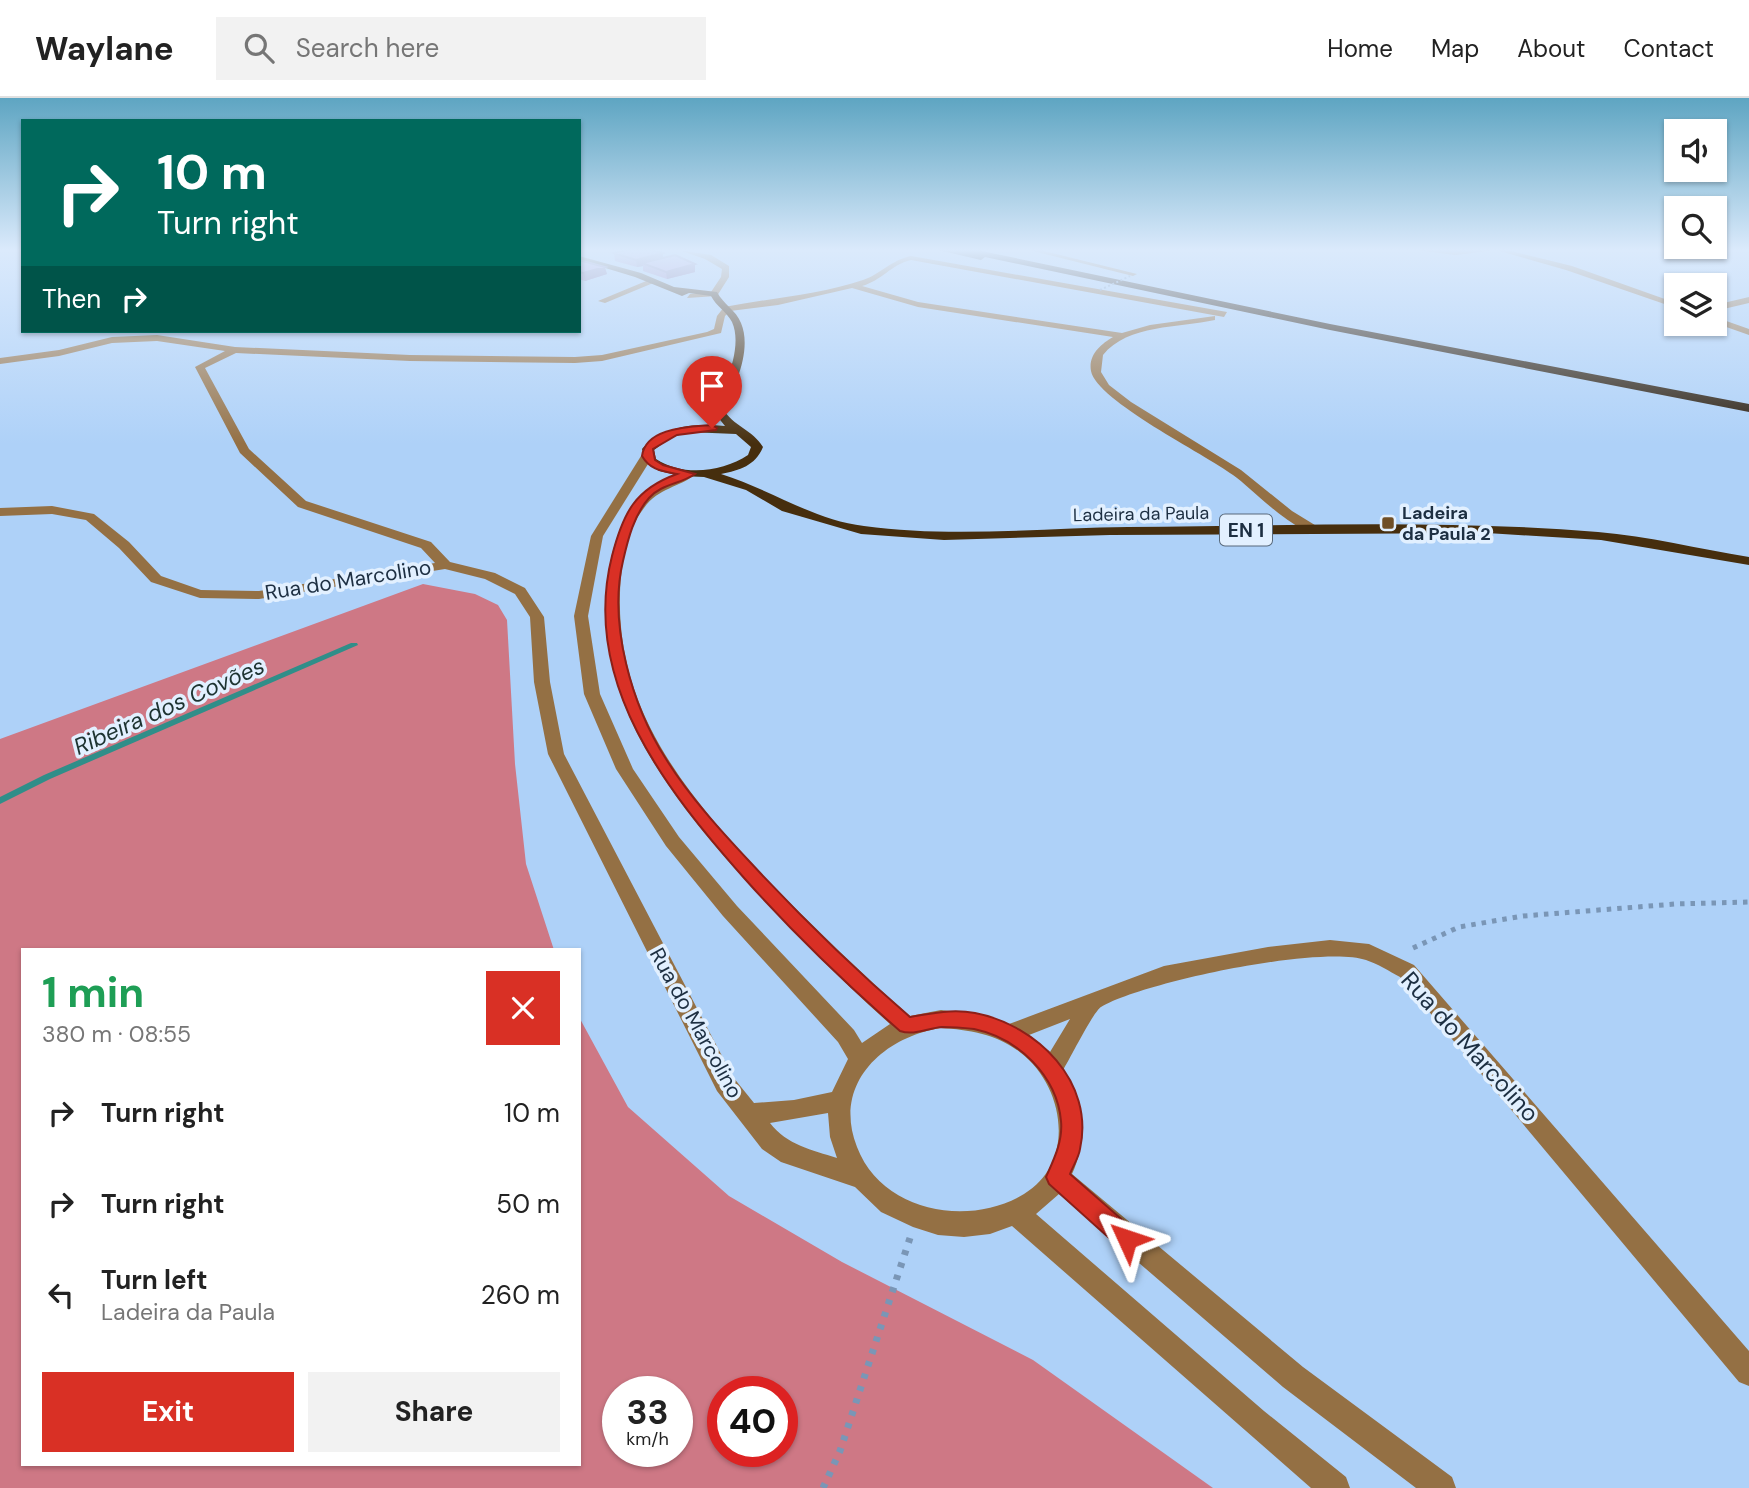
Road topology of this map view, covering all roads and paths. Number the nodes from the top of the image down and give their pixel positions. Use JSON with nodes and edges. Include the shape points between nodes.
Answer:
{"nodes":[{"id":1,"x":722,"y":315,"type":"edge"},
{"id":2,"x":732,"y":315,"type":"edge"},
{"id":3,"x":995,"y":315,"type":"edge"},
{"id":4,"x":1207,"y":315,"type":"edge"},
{"id":5,"x":1273,"y":315,"type":"edge"},
{"id":6,"x":1727,"y":324,"type":"edge"},
{"id":7,"x":1749,"y":332,"type":"edge"},
{"id":8,"x":1122,"y":336,"type":"junction"},
{"id":9,"x":234,"y":350,"type":"junction"},
{"id":10,"x":0,"y":361,"type":"edge"},
{"id":11,"x":1749,"y":408,"type":"edge"},
{"id":12,"x":719,"y":410,"type":"junction"},
{"id":13,"x":689,"y":429,"type":"junction"},
{"id":14,"x":734,"y":431,"type":"junction"},
{"id":15,"x":647,"y":456,"type":"junction"},
{"id":16,"x":750,"y":460,"type":"junction"},
{"id":17,"x":697,"y":473,"type":"junction"},
{"id":18,"x":750,"y":487,"type":"junction"},
{"id":19,"x":0,"y":512,"type":"edge"},
{"id":20,"x":1317,"y":530,"type":"junction"},
{"id":21,"x":1749,"y":561,"type":"edge"},
{"id":22,"x":445,"y":565,"type":"junction"},
{"id":23,"x":1749,"y":902,"type":"edge"},
{"id":24,"x":1385,"y":960,"type":"junction"},
{"id":25,"x":1090,"y":1004,"type":"junction"},
{"id":26,"x":907,"y":1026,"type":"junction"},
{"id":27,"x":1009,"y":1033,"type":"junction"},
{"id":28,"x":859,"y":1058,"type":"junction"},
{"id":29,"x":1052,"y":1069,"type":"junction"},
{"id":30,"x":841,"y":1098,"type":"junction"},
{"id":31,"x":748,"y":1113,"type":"junction"},
{"id":32,"x":860,"y":1177,"type":"junction"},
{"id":33,"x":1057,"y":1177,"type":"junction"},
{"id":34,"x":1015,"y":1213,"type":"junction"},
{"id":35,"x":917,"y":1218,"type":"junction"},
{"id":36,"x":1749,"y":1372,"type":"edge"},
{"id":37,"x":823,"y":1488,"type":"edge"},
{"id":38,"x":1335,"y":1488,"type":"edge"},
{"id":39,"x":1441,"y":1488,"type":"edge"}],
"edges":[{"from":1,"to":9,"type":"street","via":[[718,331],[710,334],[575,360]]},
{"from":2,"to":12,"type":"main road","via":[[741,338]]},
{"from":3,"to":8,"type":"street"},
{"from":4,"to":8,"type":"street"},
{"from":5,"to":11,"type":"highway"},
{"from":6,"to":7,"type":"street"},
{"from":8,"to":20,"type":"street","via":[[1098,355],[1096,372],[1105,387]]},
{"from":9,"to":10,"type":"street","via":[[156,338]]},
{"from":9,"to":22,"type":"street","via":[[200,368],[244,450],[302,504],[426,545]]},
{"from":12,"to":13,"type":"main road"},
{"from":12,"to":14,"type":"main road"},
{"from":13,"to":14,"type":"main road"},
{"from":13,"to":15,"type":"main road","via":[[653,442]]},
{"from":14,"to":16,"type":"main road","via":[[757,446]]},
{"from":15,"to":17,"type":"main road","via":[[660,468]]},
{"from":15,"to":28,"type":"street","via":[[623,484],[598,531],[583,582],[580,637],[593,700],[622,769],[672,844],[846,1036]]},
{"from":16,"to":17,"type":"main road"},
{"from":16,"to":18,"type":"main road","via":[[746,477]]},
{"from":17,"to":18,"type":"main road","number":"EN 1"},
{"from":17,"to":26,"type":"street","via":[[660,484],[647,493],[624,532],[612,580],[613,632],[627,695],[658,760],[710,829],[837,965]]},
{"from":18,"to":20,"type":"main road","name":"Ladeira da Paula","number":"EN 1","via":[[786,509],[861,530],[944,536]]},
{"from":19,"to":22,"type":"street","name":"Rua do Marcolino","via":[[52,510],[90,517],[124,544],[156,579],[200,594],[259,595]]},
{"from":20,"to":21,"type":"main road","name":"Ladeira da Paula","number":"EN 1","via":[[1487,529],[1601,536]]},
{"from":22,"to":31,"type":"street","name":"Rua do Marcolino","via":[[490,576],[520,591],[537,617],[542,682],[556,754],[725,1084]]},
{"from":23,"to":24,"type":"path","via":[[1523,916],[1459,927]]},
{"from":24,"to":25,"type":"street","name":"Rua do Marcolino","via":[[1369,952],[1330,948],[1268,956],[1164,974]]},
{"from":24,"to":36,"type":"street","name":"Rua do Marcolino","via":[[1407,971]]},
{"from":25,"to":27,"type":"street","name":"Rua do Marcolino"},
{"from":25,"to":29,"type":"street"},
{"from":26,"to":27,"type":"street","via":[[941,1019],[976,1021]]},
{"from":26,"to":28,"type":"street","via":[[881,1039]]},
{"from":27,"to":29,"type":"street"},
{"from":28,"to":30,"type":"street"},
{"from":29,"to":33,"type":"street","via":[[1066,1094],[1072,1122],[1069,1150]]},
{"from":30,"to":31,"type":"street","name":"Rua do Marcolino","via":[[805,1110]]},
{"from":30,"to":32,"type":"street","via":[[839,1125],[846,1152]]},
{"from":31,"to":32,"type":"street","name":"Rua do Marcolino","via":[[770,1142],[790,1154]]},
{"from":32,"to":35,"type":"street","via":[[895,1208]]},
{"from":33,"to":34,"type":"street","via":[[1040,1198]]},
{"from":33,"to":39,"type":"street","via":[[1293,1377]]},
{"from":34,"to":35,"type":"street","via":[[967,1225]]},
{"from":34,"to":38,"type":"street"},
{"from":35,"to":37,"type":"path"}]}
